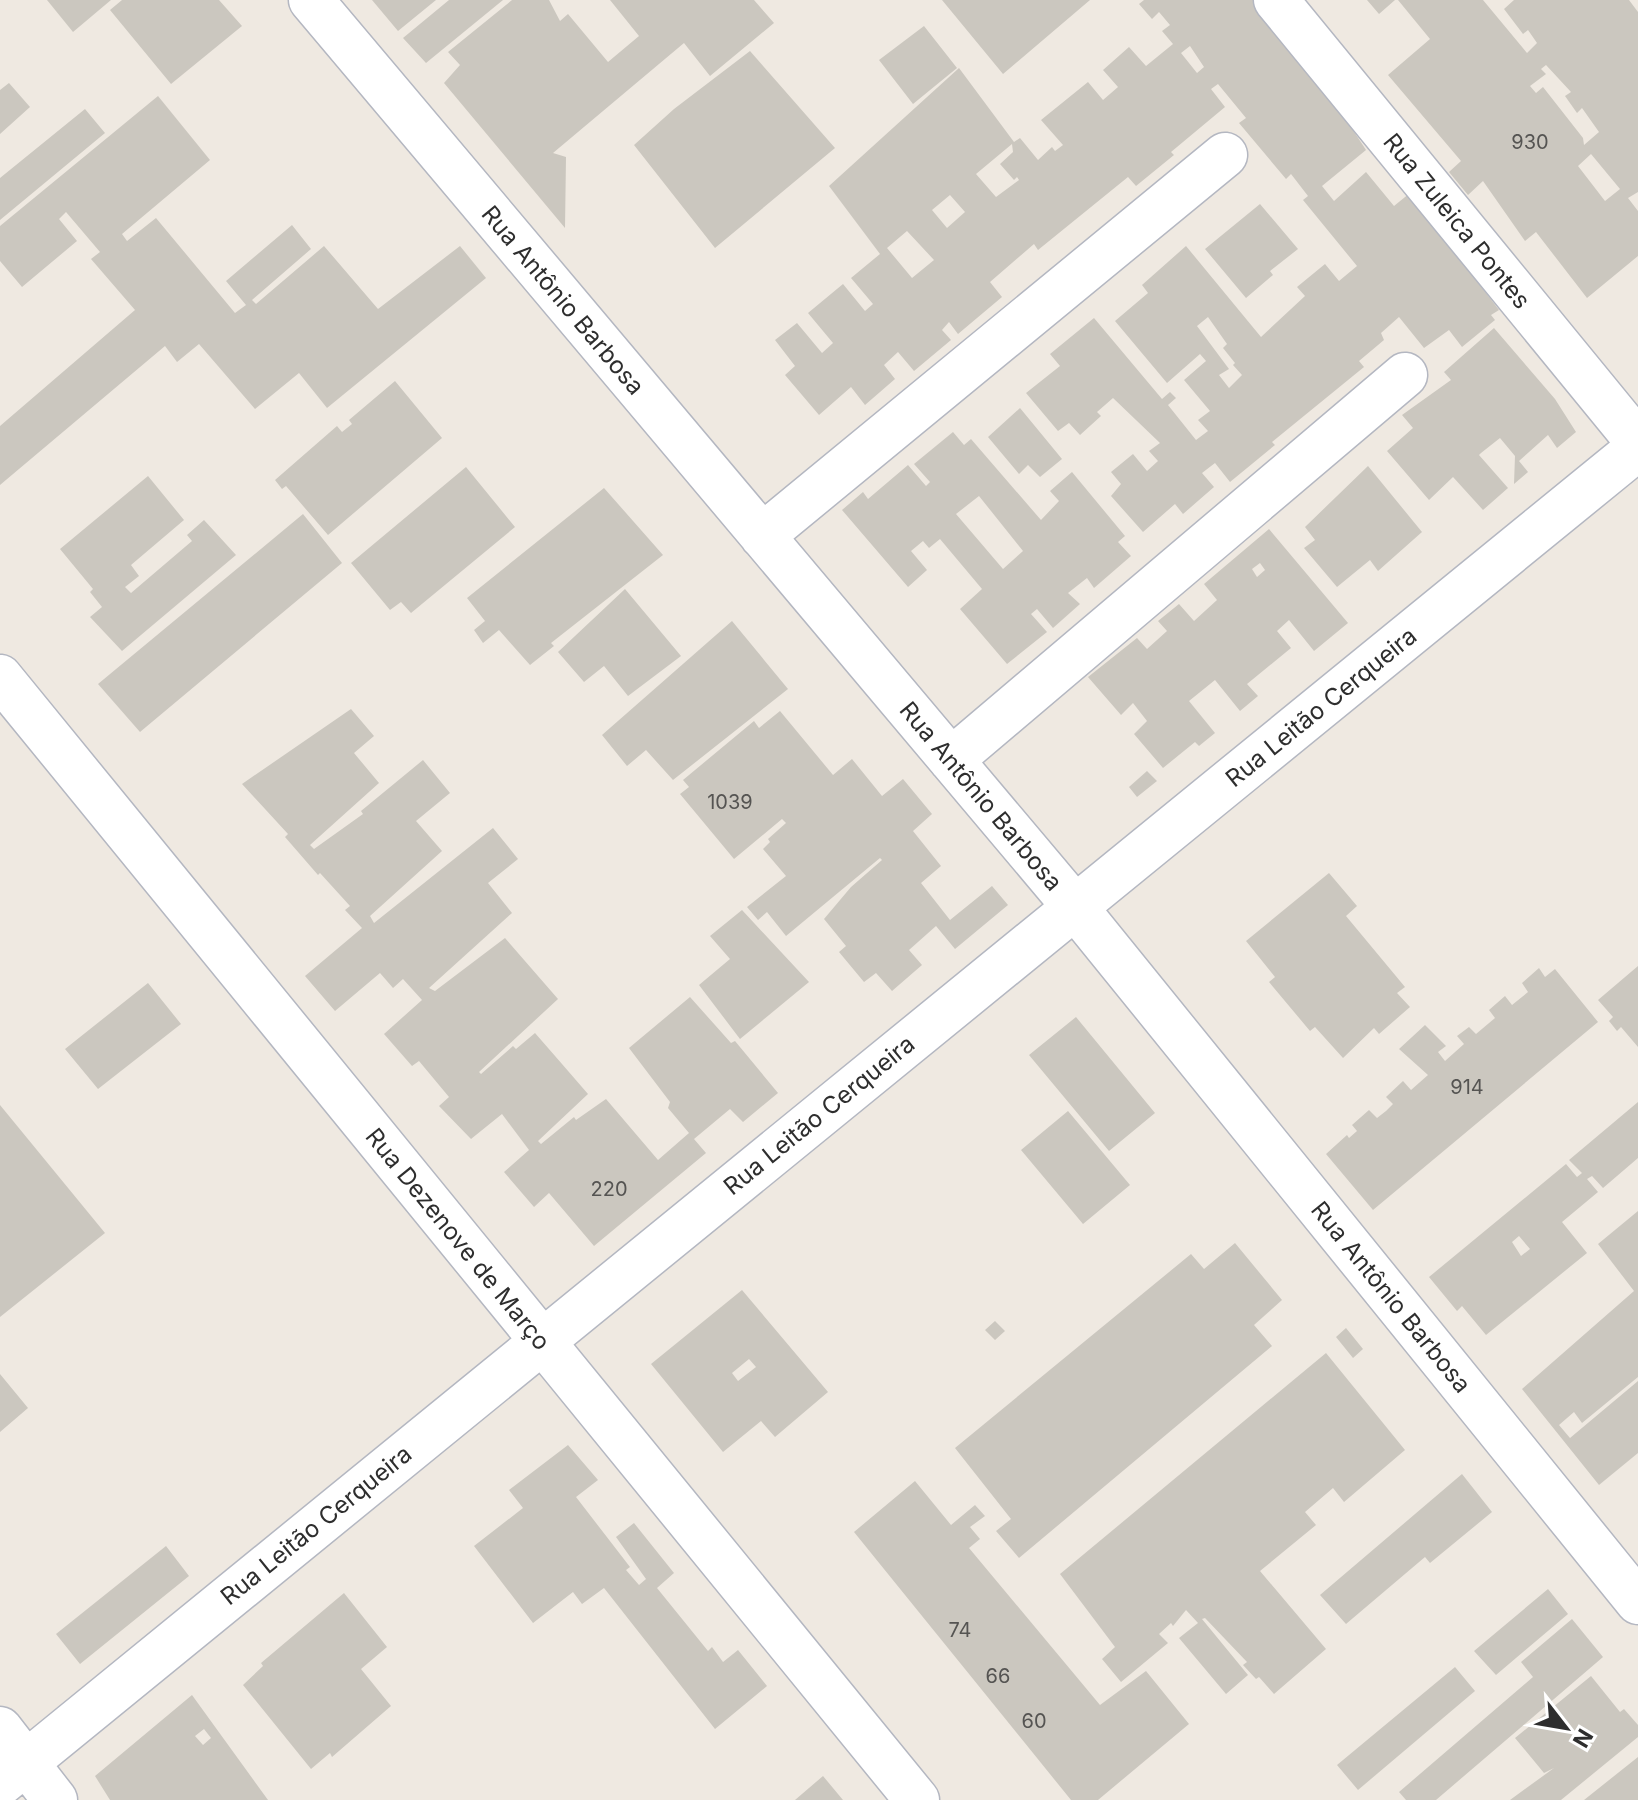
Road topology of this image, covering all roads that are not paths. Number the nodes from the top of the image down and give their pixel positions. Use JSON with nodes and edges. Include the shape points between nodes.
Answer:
{"nodes":[{"id":1,"x":311,"y":0,"type":"edge"},
{"id":2,"x":1276,"y":0,"type":"edge"},
{"id":3,"x":1225,"y":155,"type":"dead end"},
{"id":4,"x":1405,"y":375,"type":"dead end"},
{"id":5,"x":1638,"y":445,"type":"edge"},
{"id":6,"x":762,"y":536,"type":"junction"},
{"id":7,"x":0,"y":677,"type":"edge"},
{"id":8,"x":951,"y":760,"type":"junction"},
{"id":9,"x":1075,"y":907,"type":"junction"},
{"id":10,"x":541,"y":1340,"type":"junction"},
{"id":11,"x":1638,"y":1602,"type":"edge"},
{"id":12,"x":8,"y":1759,"type":"edge"},
{"id":13,"x":55,"y":1800,"type":"edge"},
{"id":14,"x":917,"y":1800,"type":"edge"}],
"edges":[{"from":1,"to":6,"type":"street","name":"Rua Antônio Barbosa"},
{"from":2,"to":5,"type":"street","name":"Rua Zuleica Pontes"},
{"from":3,"to":6,"type":"street"},
{"from":4,"to":8,"type":"street"},
{"from":5,"to":9,"type":"street","name":"Rua Leitão Cerqueira"},
{"from":6,"to":8,"type":"street","name":"Rua Antônio Barbosa"},
{"from":7,"to":10,"type":"street","name":"Rua Dezenove de Março"},
{"from":8,"to":9,"type":"street","name":"Rua Antônio Barbosa"},
{"from":9,"to":10,"type":"street","name":"Rua Leitão Cerqueira"},
{"from":9,"to":11,"type":"street","name":"Rua Antônio Barbosa"},
{"from":10,"to":12,"type":"street","name":"Rua Leitão Cerqueira"},
{"from":10,"to":14,"type":"street","name":"Rua Dezenove de Março"},
{"from":12,"to":13,"type":"street"}]}
